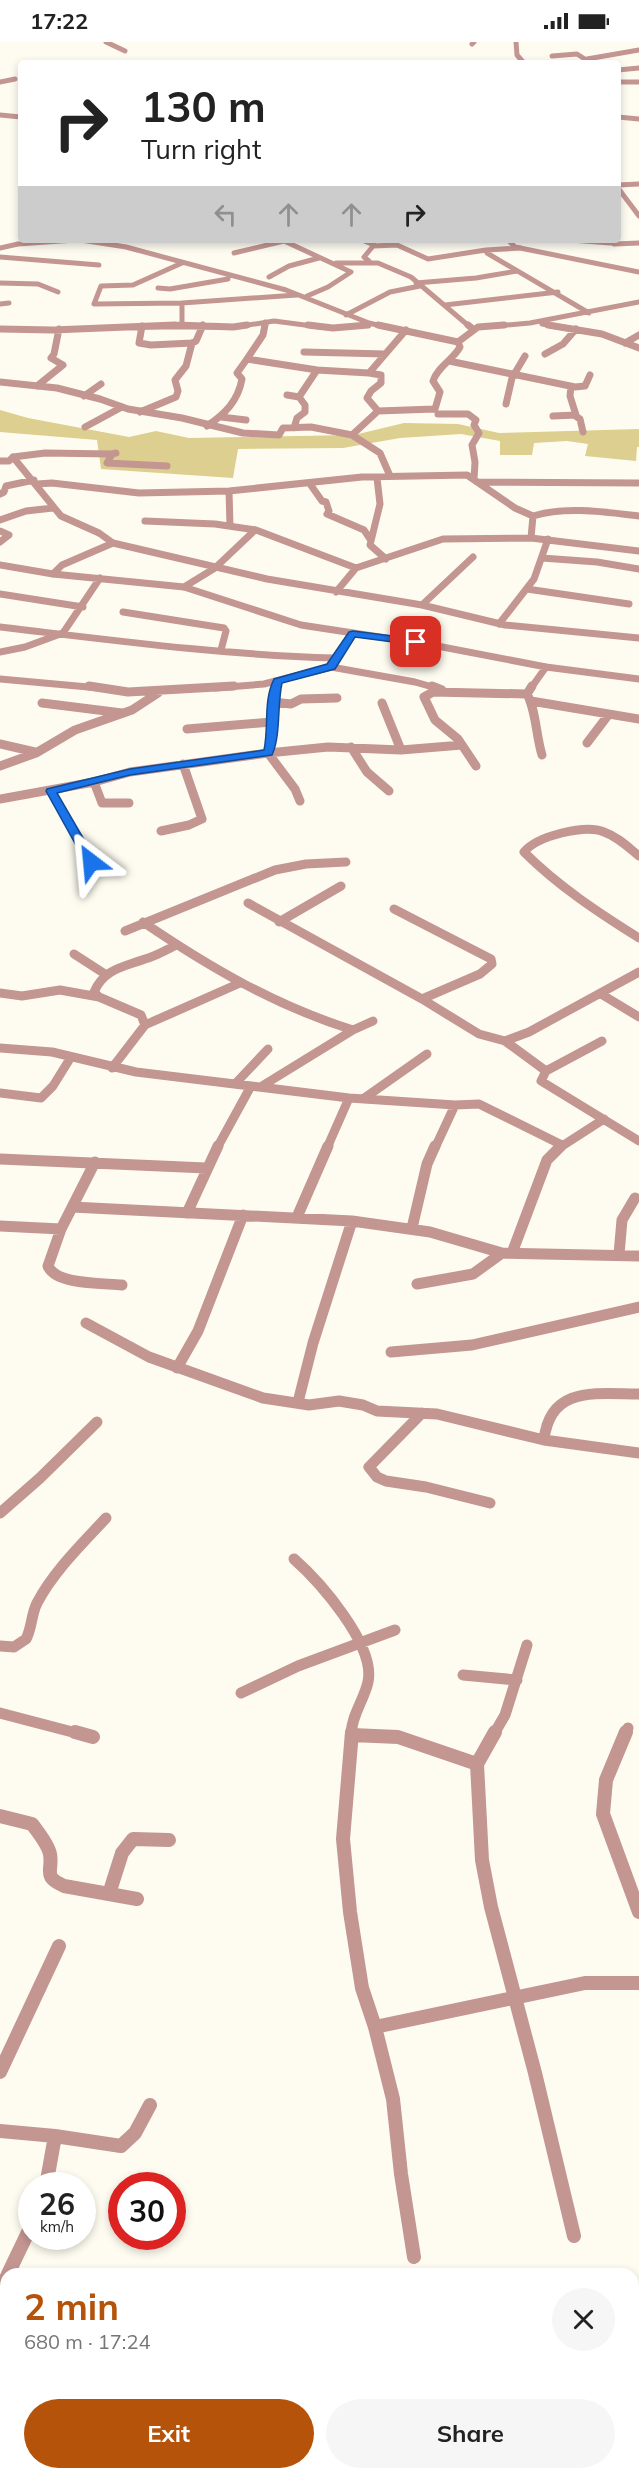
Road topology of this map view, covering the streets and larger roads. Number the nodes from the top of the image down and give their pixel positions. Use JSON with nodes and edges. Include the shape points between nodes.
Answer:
{"nodes":[{"id":1,"x":106,"y":42,"type":"edge"},
{"id":2,"x":516,"y":42,"type":"edge"},
{"id":3,"x":639,"y":50,"type":"edge"},
{"id":4,"x":125,"y":51,"type":"dead end"},
{"id":5,"x":552,"y":56,"type":"dead end"},
{"id":6,"x":521,"y":60,"type":"edge"},
{"id":7,"x":588,"y":60,"type":"edge"},
{"id":8,"x":594,"y":60,"type":"edge"},
{"id":9,"x":639,"y":68,"type":"edge"},
{"id":10,"x":621,"y":70,"type":"edge"},
{"id":11,"x":15,"y":79,"type":"dead end"},
{"id":12,"x":0,"y":82,"type":"edge"},
{"id":13,"x":621,"y":82,"type":"edge"},
{"id":14,"x":639,"y":82,"type":"edge"},
{"id":15,"x":0,"y":115,"type":"edge"},
{"id":16,"x":18,"y":117,"type":"edge"},
{"id":17,"x":621,"y":117,"type":"edge"},
{"id":18,"x":639,"y":119,"type":"edge"},
{"id":19,"x":627,"y":176,"type":"dead end"},
{"id":20,"x":629,"y":184,"type":"junction"},
{"id":21,"x":639,"y":184,"type":"edge"},
{"id":22,"x":621,"y":186,"type":"edge"},
{"id":23,"x":621,"y":191,"type":"edge"},
{"id":24,"x":639,"y":216,"type":"edge"},
{"id":25,"x":18,"y":242,"type":"edge"},
{"id":26,"x":621,"y":242,"type":"edge"},
{"id":27,"x":37,"y":243,"type":"edge"},
{"id":28,"x":63,"y":243,"type":"edge"},
{"id":29,"x":100,"y":243,"type":"edge"},
{"id":30,"x":275,"y":243,"type":"edge"},
{"id":31,"x":287,"y":243,"type":"edge"},
{"id":32,"x":368,"y":243,"type":"edge"},
{"id":33,"x":511,"y":243,"type":"edge"},
{"id":34,"x":639,"y":243,"type":"edge"},
{"id":35,"x":373,"y":246,"type":"junction"},
{"id":36,"x":0,"y":248,"type":"edge"},
{"id":37,"x":521,"y":248,"type":"junction"},
{"id":38,"x":486,"y":250,"type":"junction"},
{"id":39,"x":234,"y":253,"type":"dead end"},
{"id":40,"x":0,"y":257,"type":"edge"},
{"id":41,"x":444,"y":257,"type":"junction"},
{"id":42,"x":321,"y":258,"type":"junction"},
{"id":43,"x":369,"y":261,"type":"junction"},
{"id":44,"x":455,"y":262,"type":"dead end"},
{"id":45,"x":182,"y":263,"type":"junction"},
{"id":46,"x":336,"y":263,"type":"junction"},
{"id":47,"x":99,"y":266,"type":"dead end"},
{"id":48,"x":517,"y":271,"type":"junction"},
{"id":49,"x":639,"y":272,"type":"edge"},
{"id":50,"x":237,"y":277,"type":"junction"},
{"id":51,"x":269,"y":277,"type":"dead end"},
{"id":52,"x":0,"y":283,"type":"edge"},
{"id":53,"x":418,"y":284,"type":"junction"},
{"id":54,"x":158,"y":288,"type":"dead end"},
{"id":55,"x":58,"y":292,"type":"dead end"},
{"id":56,"x":558,"y":292,"type":"junction"},
{"id":57,"x":305,"y":295,"type":"junction"},
{"id":58,"x":639,"y":302,"type":"edge"},
{"id":59,"x":9,"y":303,"type":"dead end"},
{"id":60,"x":182,"y":303,"type":"junction"},
{"id":61,"x":0,"y":304,"type":"edge"},
{"id":62,"x":445,"y":304,"type":"junction"},
{"id":63,"x":626,"y":304,"type":"junction"},
{"id":64,"x":639,"y":311,"type":"edge"},
{"id":65,"x":590,"y":313,"type":"junction"},
{"id":66,"x":346,"y":315,"type":"junction"},
{"id":67,"x":265,"y":322,"type":"junction"},
{"id":68,"x":530,"y":323,"type":"junction"},
{"id":69,"x":380,"y":324,"type":"junction"},
{"id":70,"x":182,"y":325,"type":"junction"},
{"id":71,"x":203,"y":325,"type":"junction"},
{"id":72,"x":142,"y":326,"type":"junction"},
{"id":73,"x":59,"y":329,"type":"junction"},
{"id":74,"x":473,"y":329,"type":"junction"},
{"id":75,"x":576,"y":329,"type":"junction"},
{"id":76,"x":1,"y":330,"type":"edge"},
{"id":77,"x":406,"y":330,"type":"junction"},
{"id":78,"x":639,"y":335,"type":"edge"},
{"id":79,"x":458,"y":342,"type":"junction"},
{"id":80,"x":192,"y":343,"type":"junction"},
{"id":81,"x":625,"y":343,"type":"junction"},
{"id":82,"x":639,"y":348,"type":"edge"},
{"id":83,"x":304,"y":352,"type":"dead end"},
{"id":84,"x":385,"y":354,"type":"junction"},
{"id":85,"x":545,"y":354,"type":"dead end"},
{"id":86,"x":525,"y":356,"type":"dead end"},
{"id":87,"x":247,"y":359,"type":"junction"},
{"id":88,"x":450,"y":361,"type":"junction"},
{"id":89,"x":317,"y":370,"type":"junction"},
{"id":90,"x":369,"y":373,"type":"junction"},
{"id":91,"x":515,"y":375,"type":"junction"},
{"id":92,"x":590,"y":375,"type":"dead end"},
{"id":93,"x":0,"y":382,"type":"edge"},
{"id":94,"x":101,"y":384,"type":"dead end"},
{"id":95,"x":37,"y":386,"type":"junction"},
{"id":96,"x":571,"y":386,"type":"junction"},
{"id":97,"x":287,"y":395,"type":"dead end"},
{"id":98,"x":84,"y":396,"type":"junction"},
{"id":99,"x":299,"y":397,"type":"junction"},
{"id":100,"x":506,"y":404,"type":"dead end"},
{"id":101,"x":122,"y":407,"type":"junction"},
{"id":102,"x":378,"y":411,"type":"junction"},
{"id":103,"x":139,"y":412,"type":"junction"},
{"id":104,"x":436,"y":412,"type":"junction"},
{"id":105,"x":574,"y":415,"type":"junction"},
{"id":106,"x":553,"y":416,"type":"dead end"},
{"id":107,"x":221,"y":417,"type":"junction"},
{"id":108,"x":246,"y":420,"type":"dead end"},
{"id":109,"x":443,"y":422,"type":"dead end"},
{"id":110,"x":207,"y":426,"type":"junction"},
{"id":111,"x":85,"y":427,"type":"dead end"},
{"id":112,"x":294,"y":428,"type":"junction"},
{"id":113,"x":582,"y":432,"type":"dead end"},
{"id":114,"x":352,"y":435,"type":"junction"},
{"id":115,"x":13,"y":457,"type":"junction"},
{"id":116,"x":0,"y":461,"type":"edge"},
{"id":117,"x":167,"y":466,"type":"dead end"},
{"id":118,"x":390,"y":476,"type":"junction"},
{"id":119,"x":377,"y":478,"type":"junction"},
{"id":120,"x":475,"y":481,"type":"junction"},
{"id":121,"x":36,"y":482,"type":"junction"},
{"id":122,"x":639,"y":483,"type":"edge"},
{"id":123,"x":310,"y":484,"type":"junction"},
{"id":124,"x":229,"y":491,"type":"junction"},
{"id":125,"x":0,"y":494,"type":"edge"},
{"id":126,"x":53,"y":508,"type":"junction"},
{"id":127,"x":533,"y":516,"type":"junction"},
{"id":128,"x":639,"y":516,"type":"edge"},
{"id":129,"x":0,"y":520,"type":"edge"},
{"id":130,"x":146,"y":521,"type":"dead end"},
{"id":131,"x":230,"y":526,"type":"junction"},
{"id":132,"x":255,"y":530,"type":"junction"},
{"id":133,"x":0,"y":531,"type":"edge"},
{"id":134,"x":531,"y":538,"type":"junction"},
{"id":135,"x":370,"y":539,"type":"junction"},
{"id":136,"x":548,"y":539,"type":"junction"},
{"id":137,"x":0,"y":542,"type":"edge"},
{"id":138,"x":113,"y":543,"type":"junction"},
{"id":139,"x":639,"y":551,"type":"edge"},
{"id":140,"x":473,"y":557,"type":"dead end"},
{"id":141,"x":542,"y":558,"type":"junction"},
{"id":142,"x":386,"y":559,"type":"junction"},
{"id":143,"x":0,"y":565,"type":"edge"},
{"id":144,"x":215,"y":568,"type":"junction"},
{"id":145,"x":356,"y":568,"type":"junction"},
{"id":146,"x":639,"y":569,"type":"edge"},
{"id":147,"x":53,"y":574,"type":"junction"},
{"id":148,"x":100,"y":578,"type":"junction"},
{"id":149,"x":184,"y":586,"type":"junction"},
{"id":150,"x":526,"y":589,"type":"junction"},
{"id":151,"x":336,"y":592,"type":"junction"},
{"id":152,"x":0,"y":594,"type":"edge"},
{"id":153,"x":629,"y":604,"type":"dead end"},
{"id":154,"x":422,"y":605,"type":"junction"},
{"id":155,"x":82,"y":607,"type":"junction"},
{"id":156,"x":123,"y":612,"type":"dead end"},
{"id":157,"x":499,"y":624,"type":"junction"},
{"id":158,"x":0,"y":627,"type":"edge"},
{"id":159,"x":63,"y":633,"type":"junction"},
{"id":160,"x":353,"y":634,"type":"junction"},
{"id":161,"x":639,"y":638,"type":"edge"},
{"id":162,"x":221,"y":650,"type":"junction"},
{"id":163,"x":0,"y":652,"type":"edge"},
{"id":164,"x":333,"y":662,"type":"junction"},
{"id":165,"x":546,"y":667,"type":"junction"},
{"id":166,"x":0,"y":679,"type":"edge"},
{"id":167,"x":639,"y":679,"type":"edge"},
{"id":168,"x":277,"y":681,"type":"junction"},
{"id":169,"x":435,"y":690,"type":"junction"},
{"id":170,"x":161,"y":692,"type":"junction"},
{"id":171,"x":529,"y":697,"type":"junction"},
{"id":172,"x":337,"y":698,"type":"dead end"},
{"id":173,"x":273,"y":702,"type":"junction"},
{"id":174,"x":42,"y":703,"type":"dead end"},
{"id":175,"x":382,"y":703,"type":"dead end"},
{"id":176,"x":123,"y":714,"type":"junction"},
{"id":177,"x":609,"y":714,"type":"junction"},
{"id":178,"x":639,"y":719,"type":"edge"},
{"id":179,"x":271,"y":723,"type":"junction"},
{"id":180,"x":187,"y":729,"type":"dead end"},
{"id":181,"x":588,"y":743,"type":"dead end"},
{"id":182,"x":0,"y":744,"type":"edge"},
{"id":183,"x":462,"y":744,"type":"junction"},
{"id":184,"x":351,"y":747,"type":"junction"},
{"id":185,"x":401,"y":750,"type":"junction"},
{"id":186,"x":36,"y":753,"type":"junction"},
{"id":187,"x":268,"y":753,"type":"junction"},
{"id":188,"x":542,"y":754,"type":"dead end"},
{"id":189,"x":183,"y":764,"type":"junction"},
{"id":190,"x":0,"y":766,"type":"edge"},
{"id":191,"x":476,"y":766,"type":"dead end"},
{"id":192,"x":94,"y":782,"type":"junction"},
{"id":193,"x":51,"y":791,"type":"junction"},
{"id":194,"x":389,"y":791,"type":"dead end"},
{"id":195,"x":0,"y":799,"type":"edge"},
{"id":196,"x":300,"y":801,"type":"dead end"},
{"id":197,"x":129,"y":802,"type":"dead end"},
{"id":198,"x":161,"y":831,"type":"dead end"},
{"id":199,"x":639,"y":856,"type":"edge"},
{"id":200,"x":91,"y":862,"type":"dead end"},
{"id":201,"x":346,"y":862,"type":"dead end"},
{"id":202,"x":341,"y":886,"type":"dead end"},
{"id":203,"x":248,"y":903,"type":"dead end"},
{"id":204,"x":394,"y":909,"type":"dead end"},
{"id":205,"x":143,"y":922,"type":"junction"},
{"id":206,"x":279,"y":922,"type":"junction"},
{"id":207,"x":125,"y":931,"type":"dead end"},
{"id":208,"x":639,"y":938,"type":"edge"},
{"id":209,"x":176,"y":945,"type":"junction"},
{"id":210,"x":74,"y":954,"type":"dead end"},
{"id":211,"x":639,"y":972,"type":"edge"},
{"id":212,"x":105,"y":974,"type":"junction"},
{"id":213,"x":240,"y":983,"type":"junction"},
{"id":214,"x":0,"y":993,"type":"edge"},
{"id":215,"x":601,"y":993,"type":"junction"},
{"id":216,"x":99,"y":997,"type":"junction"},
{"id":217,"x":422,"y":999,"type":"junction"},
{"id":218,"x":639,"y":1017,"type":"edge"},
{"id":219,"x":373,"y":1021,"type":"dead end"},
{"id":220,"x":144,"y":1025,"type":"junction"},
{"id":221,"x":353,"y":1030,"type":"junction"},
{"id":222,"x":505,"y":1041,"type":"junction"},
{"id":223,"x":602,"y":1041,"type":"dead end"},
{"id":224,"x":0,"y":1048,"type":"edge"},
{"id":225,"x":268,"y":1048,"type":"dead end"},
{"id":226,"x":427,"y":1054,"type":"dead end"},
{"id":227,"x":71,"y":1057,"type":"junction"},
{"id":228,"x":112,"y":1068,"type":"junction"},
{"id":229,"x":546,"y":1071,"type":"junction"},
{"id":230,"x":235,"y":1084,"type":"junction"},
{"id":231,"x":257,"y":1086,"type":"junction"},
{"id":232,"x":0,"y":1093,"type":"edge"},
{"id":233,"x":349,"y":1098,"type":"junction"},
{"id":234,"x":363,"y":1099,"type":"junction"},
{"id":235,"x":455,"y":1105,"type":"junction"},
{"id":236,"x":604,"y":1119,"type":"junction"},
{"id":237,"x":639,"y":1141,"type":"edge"},
{"id":238,"x":561,"y":1145,"type":"junction"},
{"id":239,"x":0,"y":1159,"type":"edge"},
{"id":240,"x":95,"y":1162,"type":"junction"},
{"id":241,"x":206,"y":1168,"type":"junction"},
{"id":242,"x":635,"y":1198,"type":"dead end"},
{"id":243,"x":72,"y":1208,"type":"junction"},
{"id":244,"x":187,"y":1213,"type":"junction"},
{"id":245,"x":243,"y":1215,"type":"junction"},
{"id":246,"x":297,"y":1217,"type":"junction"},
{"id":247,"x":352,"y":1221,"type":"junction"},
{"id":248,"x":0,"y":1226,"type":"edge"},
{"id":249,"x":412,"y":1228,"type":"junction"},
{"id":250,"x":62,"y":1229,"type":"junction"},
{"id":251,"x":507,"y":1253,"type":"junction"},
{"id":252,"x":619,"y":1254,"type":"junction"},
{"id":253,"x":639,"y":1256,"type":"edge"},
{"id":254,"x":417,"y":1284,"type":"dead end"},
{"id":255,"x":122,"y":1285,"type":"dead end"},
{"id":256,"x":639,"y":1307,"type":"edge"},
{"id":257,"x":86,"y":1323,"type":"dead end"},
{"id":258,"x":391,"y":1352,"type":"dead end"},
{"id":259,"x":177,"y":1368,"type":"junction"},
{"id":260,"x":639,"y":1394,"type":"edge"},
{"id":261,"x":298,"y":1402,"type":"junction"},
{"id":262,"x":422,"y":1413,"type":"junction"},
{"id":263,"x":96,"y":1422,"type":"dead end"},
{"id":264,"x":544,"y":1440,"type":"junction"},
{"id":265,"x":639,"y":1453,"type":"edge"},
{"id":266,"x":490,"y":1503,"type":"dead end"},
{"id":267,"x":0,"y":1513,"type":"edge"},
{"id":268,"x":106,"y":1518,"type":"dead end"},
{"id":269,"x":294,"y":1559,"type":"dead end"},
{"id":270,"x":395,"y":1630,"type":"dead end"},
{"id":271,"x":360,"y":1643,"type":"junction"},
{"id":272,"x":0,"y":1646,"type":"edge"},
{"id":273,"x":527,"y":1646,"type":"dead end"},
{"id":274,"x":463,"y":1675,"type":"dead end"},
{"id":275,"x":518,"y":1680,"type":"junction"},
{"id":276,"x":241,"y":1693,"type":"dead end"},
{"id":277,"x":1,"y":1715,"type":"edge"},
{"id":278,"x":628,"y":1728,"type":"dead end"},
{"id":279,"x":352,"y":1735,"type":"junction"},
{"id":280,"x":93,"y":1737,"type":"dead end"},
{"id":281,"x":477,"y":1764,"type":"junction"},
{"id":282,"x":0,"y":1816,"type":"edge"},
{"id":283,"x":169,"y":1840,"type":"dead end"},
{"id":284,"x":109,"y":1894,"type":"junction"},
{"id":285,"x":137,"y":1899,"type":"dead end"},
{"id":286,"x":639,"y":1911,"type":"edge"},
{"id":287,"x":59,"y":1946,"type":"dead end"},
{"id":288,"x":639,"y":1983,"type":"edge"},
{"id":289,"x":514,"y":1996,"type":"junction"},
{"id":290,"x":375,"y":2027,"type":"junction"},
{"id":291,"x":0,"y":2073,"type":"edge"},
{"id":292,"x":150,"y":2105,"type":"dead end"},
{"id":293,"x":0,"y":2131,"type":"edge"},
{"id":294,"x":55,"y":2136,"type":"junction"},
{"id":295,"x":49,"y":2172,"type":"edge"},
{"id":296,"x":574,"y":2236,"type":"dead end"},
{"id":297,"x":20,"y":2250,"type":"edge"},
{"id":298,"x":414,"y":2257,"type":"dead end"},
{"id":299,"x":11,"y":2268,"type":"edge"}],
"edges":[{"from":1,"to":4,"type":"street"},
{"from":2,"to":6,"type":"street"},
{"from":3,"to":8,"type":"street"},
{"from":5,"to":7,"type":"street","via":[[578,53]]},
{"from":9,"to":10,"type":"street"},
{"from":11,"to":12,"type":"street"},
{"from":13,"to":14,"type":"street"},
{"from":15,"to":16,"type":"street"},
{"from":17,"to":18,"type":"street"},
{"from":19,"to":20,"type":"street"},
{"from":20,"to":21,"type":"street"},
{"from":20,"to":22,"type":"street"},
{"from":23,"to":24,"type":"street"},
{"from":25,"to":36,"type":"street"},
{"from":26,"to":34,"type":"street"},
{"from":27,"to":28,"type":"street"},
{"from":29,"to":45,"type":"street"},
{"from":30,"to":39,"type":"street"},
{"from":31,"to":42,"type":"street"},
{"from":32,"to":35,"type":"street"},
{"from":33,"to":37,"type":"street"},
{"from":35,"to":41,"type":"street","via":[[397,245],[428,259]]},
{"from":35,"to":43,"type":"street","via":[[364,257]]},
{"from":37,"to":38,"type":"street"},
{"from":37,"to":49,"type":"street"},
{"from":38,"to":41,"type":"street"},
{"from":38,"to":48,"type":"street"},
{"from":40,"to":47,"type":"street"},
{"from":41,"to":44,"type":"street"},
{"from":42,"to":46,"type":"street"},
{"from":42,"to":51,"type":"street","via":[[289,266]]},
{"from":43,"to":46,"type":"street"},
{"from":43,"to":53,"type":"street","via":[[391,267]]},
{"from":45,"to":50,"type":"street"},
{"from":45,"to":60,"type":"street","via":[[133,285],[101,285],[94,304]]},
{"from":46,"to":57,"type":"street","via":[[350,274]]},
{"from":48,"to":53,"type":"street"},
{"from":48,"to":56,"type":"street"},
{"from":50,"to":54,"type":"street"},
{"from":50,"to":57,"type":"street"},
{"from":52,"to":55,"type":"street","via":[[20,282]]},
{"from":53,"to":62,"type":"street"},
{"from":53,"to":66,"type":"street","via":[[390,292]]},
{"from":56,"to":62,"type":"street"},
{"from":56,"to":65,"type":"street"},
{"from":57,"to":60,"type":"street"},
{"from":57,"to":66,"type":"street"},
{"from":58,"to":63,"type":"street"},
{"from":59,"to":61,"type":"street"},
{"from":60,"to":70,"type":"street"},
{"from":62,"to":74,"type":"street"},
{"from":63,"to":64,"type":"street"},
{"from":63,"to":65,"type":"street"},
{"from":65,"to":68,"type":"street"},
{"from":66,"to":69,"type":"street"},
{"from":67,"to":69,"type":"street","via":[[333,328]]},
{"from":67,"to":71,"type":"street","via":[[233,327]]},
{"from":67,"to":87,"type":"street","via":[[263,335]]},
{"from":68,"to":74,"type":"street"},
{"from":68,"to":75,"type":"street"},
{"from":69,"to":77,"type":"street"},
{"from":70,"to":71,"type":"street"},
{"from":70,"to":72,"type":"street"},
{"from":71,"to":80,"type":"street"},
{"from":72,"to":73,"type":"street"},
{"from":72,"to":80,"type":"street","via":[[138,340],[142,344]]},
{"from":73,"to":76,"type":"street"},
{"from":73,"to":95,"type":"street","via":[[51,358],[63,365]]},
{"from":74,"to":79,"type":"street"},
{"from":75,"to":81,"type":"street"},
{"from":75,"to":85,"type":"street","via":[[563,344]]},
{"from":77,"to":79,"type":"street"},
{"from":77,"to":84,"type":"street"},
{"from":78,"to":81,"type":"street"},
{"from":79,"to":88,"type":"street","via":[[460,347]]},
{"from":80,"to":103,"type":"street","via":[[186,366],[175,380],[176,397]]},
{"from":81,"to":82,"type":"street"},
{"from":83,"to":84,"type":"street"},
{"from":84,"to":90,"type":"street"},
{"from":86,"to":91,"type":"street"},
{"from":87,"to":89,"type":"street"},
{"from":87,"to":107,"type":"street","via":[[237,373],[242,379],[240,395]]},
{"from":88,"to":91,"type":"street"},
{"from":88,"to":104,"type":"street","via":[[437,370],[433,379],[440,392]]},
{"from":89,"to":90,"type":"street"},
{"from":89,"to":99,"type":"street"},
{"from":90,"to":102,"type":"street","via":[[381,375],[381,383],[367,398]]},
{"from":91,"to":96,"type":"street"},
{"from":91,"to":100,"type":"street"},
{"from":92,"to":96,"type":"street","via":[[585,386]]},
{"from":93,"to":95,"type":"street"},
{"from":94,"to":98,"type":"street"},
{"from":95,"to":98,"type":"street"},
{"from":96,"to":105,"type":"street"},
{"from":97,"to":99,"type":"street"},
{"from":98,"to":101,"type":"street"},
{"from":99,"to":112,"type":"street","via":[[305,412],[297,418]]},
{"from":101,"to":103,"type":"street"},
{"from":101,"to":111,"type":"street"},
{"from":102,"to":104,"type":"street"},
{"from":102,"to":114,"type":"street"},
{"from":103,"to":110,"type":"street"},
{"from":104,"to":109,"type":"street"},
{"from":104,"to":120,"type":"street","via":[[475,417],[479,433],[472,445]]},
{"from":105,"to":106,"type":"street"},
{"from":105,"to":113,"type":"street","via":[[580,419]]},
{"from":107,"to":108,"type":"street"},
{"from":107,"to":110,"type":"street"},
{"from":110,"to":112,"type":"street","via":[[266,436],[279,435],[283,428]]},
{"from":112,"to":114,"type":"street","via":[[312,427]]},
{"from":114,"to":118,"type":"street","via":[[380,453]]},
{"from":115,"to":116,"type":"street"},
{"from":115,"to":117,"type":"street","via":[[115,452],[107,463]]},
{"from":115,"to":121,"type":"street"},
{"from":118,"to":119,"type":"street"},
{"from":118,"to":120,"type":"street","via":[[467,475]]},
{"from":119,"to":123,"type":"street"},
{"from":119,"to":135,"type":"street","via":[[380,504]]},
{"from":120,"to":122,"type":"street"},
{"from":120,"to":127,"type":"street"},
{"from":121,"to":124,"type":"street","via":[[139,492]]},
{"from":121,"to":125,"type":"street","via":[[5,486]]},
{"from":121,"to":126,"type":"street"},
{"from":123,"to":124,"type":"street"},
{"from":123,"to":135,"type":"street","via":[[326,502],[327,514],[364,530]]},
{"from":124,"to":131,"type":"street"},
{"from":126,"to":129,"type":"street","via":[[26,511]]},
{"from":126,"to":138,"type":"street"},
{"from":127,"to":128,"type":"street","via":[[541,512]]},
{"from":127,"to":134,"type":"street"},
{"from":130,"to":131,"type":"street"},
{"from":131,"to":132,"type":"street"},
{"from":132,"to":144,"type":"street"},
{"from":132,"to":145,"type":"street"},
{"from":133,"to":137,"type":"street","via":[[9,535]]},
{"from":134,"to":136,"type":"street"},
{"from":134,"to":142,"type":"street","via":[[443,539]]},
{"from":135,"to":142,"type":"street","via":[[370,545]]},
{"from":136,"to":139,"type":"street"},
{"from":136,"to":141,"type":"street"},
{"from":138,"to":144,"type":"street"},
{"from":138,"to":147,"type":"street","via":[[62,565]]},
{"from":140,"to":154,"type":"street"},
{"from":141,"to":146,"type":"street"},
{"from":141,"to":150,"type":"street"},
{"from":142,"to":145,"type":"street"},
{"from":143,"to":147,"type":"street"},
{"from":144,"to":149,"type":"street"},
{"from":144,"to":151,"type":"street"},
{"from":145,"to":151,"type":"street"},
{"from":147,"to":148,"type":"street"},
{"from":148,"to":149,"type":"street"},
{"from":148,"to":155,"type":"street"},
{"from":149,"to":160,"type":"street","via":[[301,625]]},
{"from":150,"to":153,"type":"street"},
{"from":150,"to":157,"type":"street"},
{"from":151,"to":154,"type":"street"},
{"from":152,"to":155,"type":"street"},
{"from":154,"to":157,"type":"street"},
{"from":155,"to":159,"type":"street"},
{"from":156,"to":162,"type":"street","via":[[224,628]]},
{"from":157,"to":161,"type":"street"},
{"from":158,"to":159,"type":"street"},
{"from":159,"to":162,"type":"street"},
{"from":159,"to":163,"type":"street"},
{"from":160,"to":164,"type":"street"},
{"from":160,"to":165,"type":"street"},
{"from":162,"to":164,"type":"street"},
{"from":164,"to":168,"type":"street"},
{"from":164,"to":169,"type":"street","via":[[352,674]]},
{"from":165,"to":167,"type":"street"},
{"from":165,"to":171,"type":"street"},
{"from":166,"to":170,"type":"street"},
{"from":168,"to":170,"type":"street"},
{"from":168,"to":173,"type":"street"},
{"from":169,"to":171,"type":"street"},
{"from":169,"to":183,"type":"street","via":[[424,697],[435,720]]},
{"from":170,"to":176,"type":"street"},
{"from":171,"to":177,"type":"street"},
{"from":171,"to":188,"type":"street"},
{"from":172,"to":173,"type":"street","via":[[301,699],[291,704]]},
{"from":173,"to":179,"type":"street"},
{"from":174,"to":176,"type":"street"},
{"from":175,"to":185,"type":"street"},
{"from":176,"to":186,"type":"street","via":[[75,730]]},
{"from":177,"to":178,"type":"street"},
{"from":177,"to":181,"type":"street"},
{"from":179,"to":180,"type":"street"},
{"from":179,"to":187,"type":"street"},
{"from":182,"to":186,"type":"street"},
{"from":183,"to":185,"type":"street"},
{"from":183,"to":191,"type":"street"},
{"from":184,"to":185,"type":"street"},
{"from":184,"to":187,"type":"street"},
{"from":184,"to":194,"type":"street","via":[[367,772]]},
{"from":186,"to":190,"type":"street"},
{"from":187,"to":189,"type":"street"},
{"from":187,"to":196,"type":"street"},
{"from":189,"to":192,"type":"street"},
{"from":189,"to":198,"type":"street","via":[[202,819]]},
{"from":192,"to":193,"type":"street"},
{"from":192,"to":197,"type":"street","via":[[102,803]]},
{"from":193,"to":195,"type":"street"},
{"from":193,"to":200,"type":"street"},
{"from":199,"to":208,"type":"street","via":[[610,834],[591,829],[543,839],[525,847],[524,852],[540,868]]},
{"from":201,"to":205,"type":"street","via":[[275,870]]},
{"from":202,"to":206,"type":"street"},
{"from":203,"to":206,"type":"street"},
{"from":204,"to":217,"type":"street","via":[[491,959],[492,964],[480,974]]},
{"from":205,"to":207,"type":"street"},
{"from":205,"to":209,"type":"street"},
{"from":206,"to":217,"type":"street"},
{"from":209,"to":212,"type":"street"},
{"from":209,"to":213,"type":"street"},
{"from":210,"to":212,"type":"street"},
{"from":211,"to":215,"type":"street"},
{"from":212,"to":216,"type":"street","via":[[94,992]]},
{"from":213,"to":220,"type":"street"},
{"from":213,"to":221,"type":"street","via":[[302,1014]]},
{"from":214,"to":216,"type":"street","via":[[22,996],[60,990]]},
{"from":215,"to":218,"type":"street"},
{"from":215,"to":222,"type":"street"},
{"from":216,"to":220,"type":"street","via":[[141,1015]]},
{"from":217,"to":222,"type":"street","via":[[479,1034]]},
{"from":219,"to":221,"type":"street"},
{"from":220,"to":228,"type":"street"},
{"from":221,"to":231,"type":"street"},
{"from":222,"to":229,"type":"street"},
{"from":223,"to":229,"type":"street"},
{"from":224,"to":227,"type":"street","via":[[27,1048]]},
{"from":225,"to":230,"type":"street"},
{"from":226,"to":234,"type":"street"},
{"from":227,"to":228,"type":"street"},
{"from":227,"to":232,"type":"street","via":[[41,1098]]},
{"from":228,"to":230,"type":"street"},
{"from":229,"to":236,"type":"street","via":[[541,1081],[546,1086]]},
{"from":230,"to":231,"type":"street"},
{"from":231,"to":233,"type":"street"},
{"from":231,"to":241,"type":"street"},
{"from":233,"to":234,"type":"street"},
{"from":233,"to":246,"type":"street"},
{"from":234,"to":235,"type":"street"},
{"from":235,"to":238,"type":"street","via":[[478,1104]]},
{"from":235,"to":249,"type":"street","via":[[428,1164]]},
{"from":236,"to":237,"type":"street"},
{"from":236,"to":238,"type":"street"},
{"from":238,"to":251,"type":"street","via":[[547,1160]]},
{"from":239,"to":240,"type":"street"},
{"from":240,"to":241,"type":"street"},
{"from":240,"to":243,"type":"street"},
{"from":241,"to":244,"type":"street"},
{"from":242,"to":252,"type":"street","via":[[622,1220]]},
{"from":243,"to":244,"type":"street"},
{"from":243,"to":250,"type":"street"},
{"from":244,"to":245,"type":"street"},
{"from":245,"to":246,"type":"street"},
{"from":245,"to":259,"type":"street","via":[[198,1331]]},
{"from":246,"to":247,"type":"street"},
{"from":247,"to":249,"type":"street"},
{"from":247,"to":261,"type":"street"},
{"from":248,"to":250,"type":"street"},
{"from":249,"to":251,"type":"street"},
{"from":250,"to":255,"type":"street","via":[[48,1266],[51,1274],[62,1279]]},
{"from":251,"to":252,"type":"street"},
{"from":251,"to":254,"type":"street","via":[[474,1275]]},
{"from":252,"to":253,"type":"street"},
{"from":256,"to":258,"type":"street","via":[[472,1345]]},
{"from":257,"to":259,"type":"street"},
{"from":259,"to":261,"type":"street","via":[[263,1398]]},
{"from":260,"to":264,"type":"street","via":[[573,1397],[548,1418]]},
{"from":261,"to":262,"type":"street","via":[[309,1405],[339,1401],[377,1411]]},
{"from":262,"to":264,"type":"street","via":[[457,1417]]},
{"from":262,"to":266,"type":"street","via":[[369,1467],[373,1473],[386,1481]]},
{"from":263,"to":267,"type":"street"},
{"from":264,"to":265,"type":"street"},
{"from":268,"to":272,"type":"street","via":[[34,1607],[23,1643],[14,1648]]},
{"from":269,"to":271,"type":"street","via":[[334,1603]]},
{"from":270,"to":271,"type":"street"},
{"from":271,"to":276,"type":"street"},
{"from":271,"to":279,"type":"street","via":[[368,1666],[368,1681],[352,1720]]},
{"from":273,"to":275,"type":"street"},
{"from":274,"to":275,"type":"street"},
{"from":275,"to":281,"type":"street","via":[[505,1715]]},
{"from":277,"to":280,"type":"street"},
{"from":278,"to":286,"type":"street","via":[[601,1798],[603,1814]]},
{"from":279,"to":281,"type":"street","via":[[398,1737]]},
{"from":279,"to":290,"type":"street","via":[[343,1839],[362,1988]]},
{"from":281,"to":289,"type":"street","via":[[482,1860]]},
{"from":282,"to":284,"type":"street","via":[[32,1824],[50,1854],[48,1871],[53,1881]]},
{"from":283,"to":284,"type":"street","via":[[133,1839],[122,1852]]},
{"from":284,"to":285,"type":"street"},
{"from":287,"to":291,"type":"street"},
{"from":288,"to":289,"type":"street","via":[[585,1983]]},
{"from":289,"to":290,"type":"street"},
{"from":289,"to":296,"type":"street"},
{"from":290,"to":298,"type":"street","via":[[393,2099]]},
{"from":292,"to":294,"type":"street","via":[[137,2132],[121,2146]]},
{"from":293,"to":294,"type":"street"},
{"from":294,"to":295,"type":"street"},
{"from":297,"to":299,"type":"street"}]}
